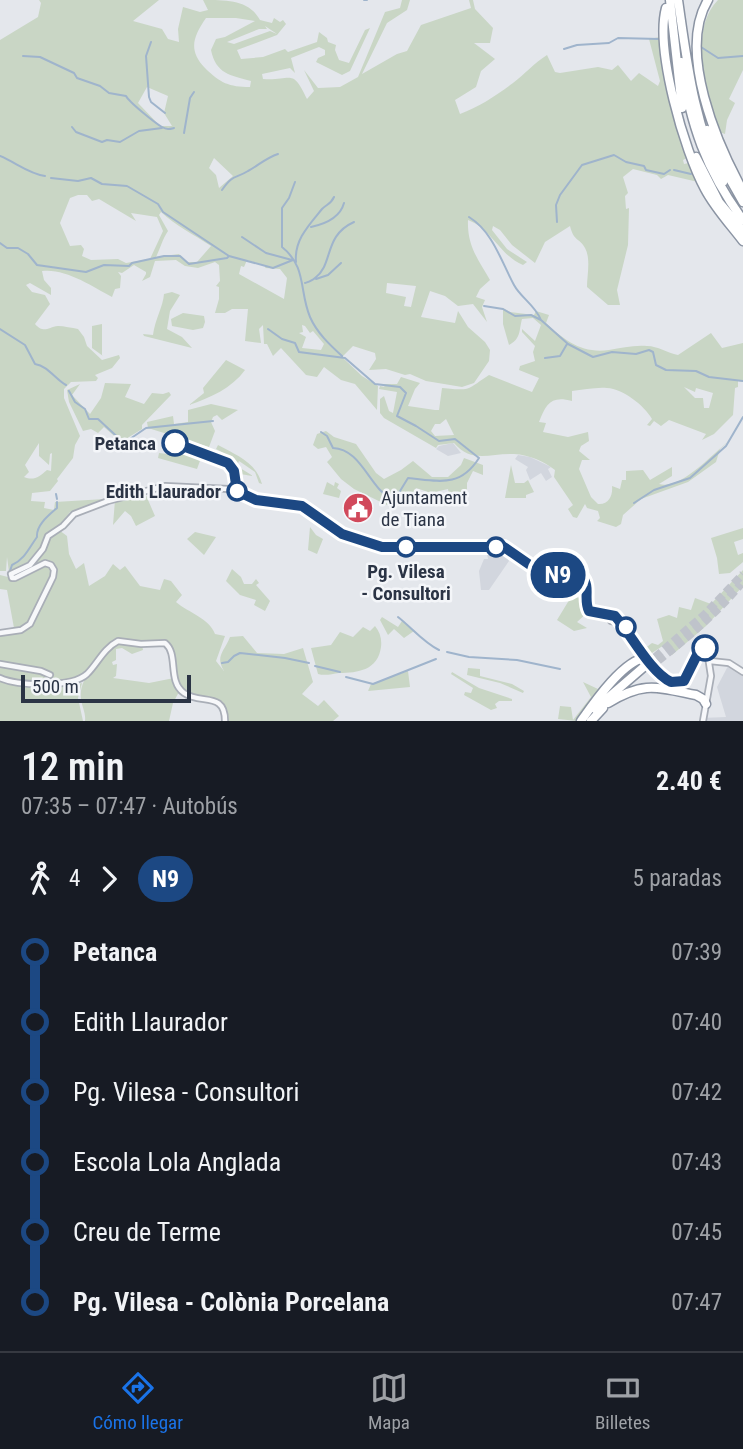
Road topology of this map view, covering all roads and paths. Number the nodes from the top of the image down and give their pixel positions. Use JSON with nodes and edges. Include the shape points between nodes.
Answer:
{"nodes":[{"id":1,"x":679,"y":0,"type":"edge"},
{"id":2,"x":708,"y":0,"type":"edge"},
{"id":3,"x":669,"y":3,"type":"edge"},
{"id":4,"x":684,"y":117,"type":"junction"},
{"id":5,"x":686,"y":142,"type":"junction"},
{"id":6,"x":743,"y":189,"type":"edge"},
{"id":7,"x":743,"y":202,"type":"edge"},
{"id":8,"x":743,"y":214,"type":"edge"},
{"id":9,"x":743,"y":220,"type":"edge"},
{"id":10,"x":740,"y":232,"type":"edge"},
{"id":11,"x":743,"y":240,"type":"edge"},
{"id":12,"x":0,"y":632,"type":"edge"},
{"id":13,"x":639,"y":646,"type":"junction"},
{"id":14,"x":710,"y":661,"type":"junction"},
{"id":15,"x":635,"y":662,"type":"junction"},
{"id":16,"x":0,"y":664,"type":"edge"},
{"id":17,"x":647,"y":664,"type":"junction"},
{"id":18,"x":743,"y":672,"type":"edge"},
{"id":19,"x":0,"y":678,"type":"edge"},
{"id":20,"x":51,"y":681,"type":"junction"},
{"id":21,"x":627,"y":682,"type":"junction"},
{"id":22,"x":709,"y":690,"type":"junction"},
{"id":23,"x":696,"y":695,"type":"junction"},
{"id":24,"x":706,"y":704,"type":"junction"},
{"id":25,"x":703,"y":720,"type":"edge"},
{"id":26,"x":225,"y":721,"type":"edge"},
{"id":27,"x":582,"y":721,"type":"edge"},
{"id":28,"x":591,"y":721,"type":"edge"}],
"edges":[{"from":1,"to":7,"type":"highway","via":[[703,116]]},
{"from":1,"to":8,"type":"highway","via":[[692,89],[705,139]]},
{"from":2,"to":6,"type":"highway","via":[[697,29],[701,83],[713,126]]},
{"from":3,"to":4,"type":"highway"},
{"from":3,"to":5,"type":"highway","via":[[663,27],[664,53]]},
{"from":3,"to":9,"type":"highway","via":[[698,139],[720,187]]},
{"from":4,"to":5,"type":"highway"},
{"from":4,"to":10,"type":"highway","via":[[705,178]]},
{"from":5,"to":10,"type":"highway","via":[[706,192]]},
{"from":10,"to":11,"type":"highway"},
{"from":12,"to":13,"type":"street","via":[[30,624],[54,570],[45,563],[15,578],[12,573],[28,567],[48,536],[63,527],[72,514],[165,486],[237,491],[263,502],[297,505],[342,534],[382,547],[504,547],[543,574],[582,577],[587,582],[588,610],[623,624]]},
{"from":13,"to":15,"type":"highway"},
{"from":13,"to":17,"type":"street"},
{"from":14,"to":17,"type":"street","via":[[708,650],[702,648],[680,683],[664,679]]},
{"from":14,"to":18,"type":"street","via":[[725,662]]},
{"from":14,"to":22,"type":"street"},
{"from":15,"to":17,"type":"highway"},
{"from":15,"to":21,"type":"highway"},
{"from":16,"to":20,"type":"street","via":[[41,671]]},
{"from":17,"to":21,"type":"highway"},
{"from":19,"to":20,"type":"street","via":[[14,683]]},
{"from":20,"to":26,"type":"street","via":[[83,677],[118,641],[165,643],[171,649],[173,673],[181,690],[220,704]]},
{"from":21,"to":23,"type":"highway"},
{"from":21,"to":27,"type":"highway"},
{"from":21,"to":28,"type":"highway"},
{"from":22,"to":23,"type":"highway"},
{"from":22,"to":24,"type":"street"},
{"from":23,"to":24,"type":"highway"},
{"from":24,"to":25,"type":"street"}]}
